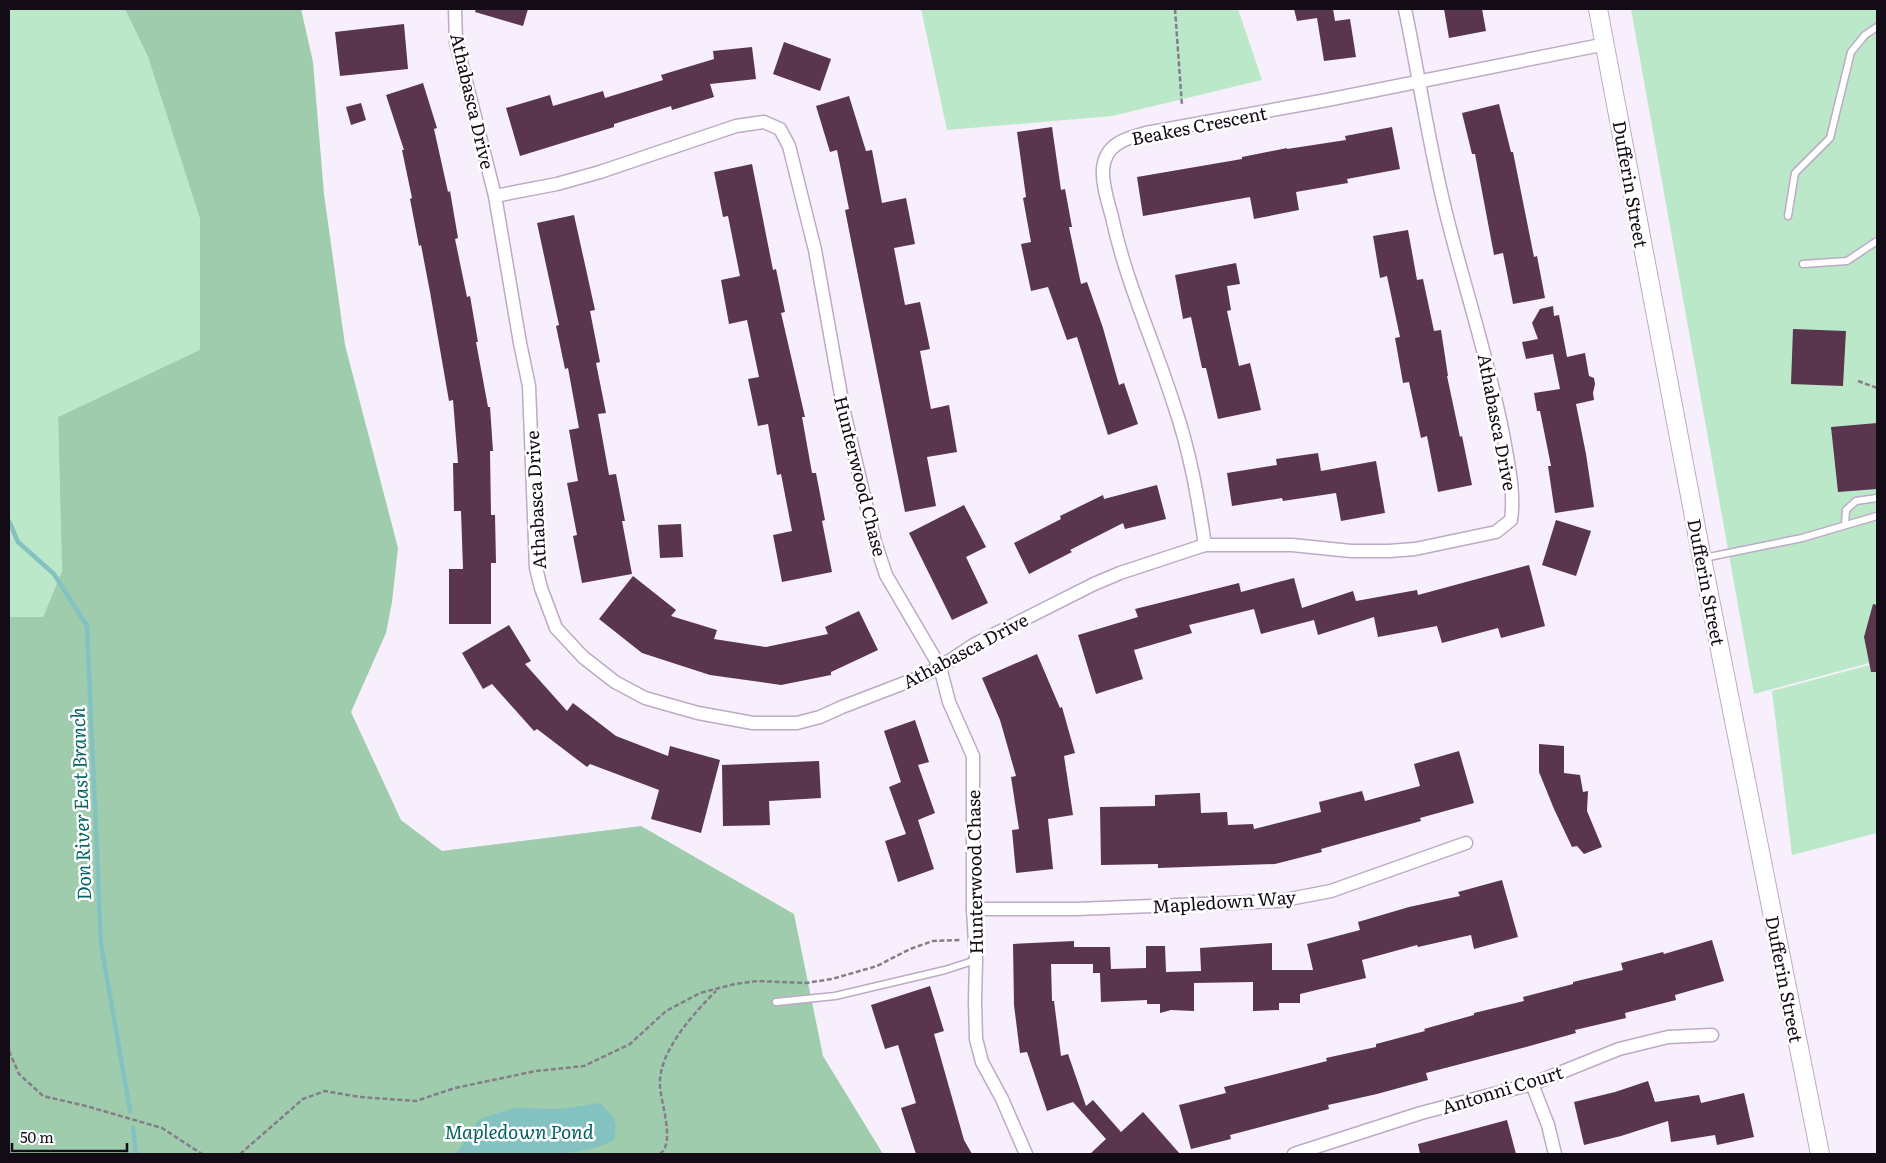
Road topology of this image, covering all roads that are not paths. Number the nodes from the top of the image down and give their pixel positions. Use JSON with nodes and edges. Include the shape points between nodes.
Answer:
{"nodes":[{"id":1,"x":455,"y":9,"type":"edge"},
{"id":2,"x":1405,"y":9,"type":"edge"},
{"id":3,"x":1598,"y":9,"type":"edge"},
{"id":4,"x":1877,"y":27,"type":"edge"},
{"id":5,"x":1606,"y":44,"type":"junction"},
{"id":6,"x":1420,"y":82,"type":"junction"},
{"id":7,"x":495,"y":196,"type":"junction"},
{"id":8,"x":1788,"y":216,"type":"dead end"},
{"id":9,"x":1877,"y":241,"type":"edge"},
{"id":10,"x":1803,"y":264,"type":"dead end"},
{"id":11,"x":1877,"y":498,"type":"edge"},
{"id":12,"x":1877,"y":516,"type":"edge"},
{"id":13,"x":1845,"y":525,"type":"junction"},
{"id":14,"x":1205,"y":545,"type":"junction"},
{"id":15,"x":1702,"y":559,"type":"junction"},
{"id":16,"x":940,"y":667,"type":"junction"},
{"id":17,"x":1466,"y":842,"type":"dead end"},
{"id":18,"x":973,"y":909,"type":"junction"},
{"id":19,"x":976,"y":960,"type":"junction"},
{"id":20,"x":776,"y":1002,"type":"dead end"},
{"id":21,"x":1712,"y":1035,"type":"dead end"},
{"id":22,"x":1532,"y":1084,"type":"junction"},
{"id":23,"x":1026,"y":1154,"type":"edge"},
{"id":24,"x":1294,"y":1154,"type":"edge"},
{"id":25,"x":1555,"y":1154,"type":"edge"},
{"id":26,"x":1820,"y":1154,"type":"edge"}],
"edges":[{"from":1,"to":7,"type":"street","name":"Athabasca Drive","via":[[456,42]]},
{"from":2,"to":6,"type":"street","name":"Athabasca Drive"},
{"from":3,"to":5,"type":"main road","name":"Dufferin Street"},
{"from":4,"to":8,"type":"lane","via":[[1865,35],[1851,52],[1830,138],[1795,173]]},
{"from":5,"to":6,"type":"street","name":"Beakes Crescent"},
{"from":5,"to":15,"type":"main road","name":"Dufferin Street"},
{"from":6,"to":14,"type":"street","name":"Beakes Crescent","via":[[1146,133],[1124,138],[1109,150],[1103,168],[1120,253],[1180,425],[1198,499]]},
{"from":6,"to":14,"type":"street","name":"Athabasca Drive","via":[[1446,214],[1494,384],[1512,481],[1514,503],[1511,520],[1496,532],[1389,552],[1292,545]]},
{"from":7,"to":16,"type":"street","name":"Athabasca Drive","via":[[529,386],[536,568],[556,628],[576,650],[615,682],[645,698],[698,713],[753,722],[797,723],[820,718]]},
{"from":7,"to":16,"type":"street","name":"Hunterwood Chase","via":[[591,175],[736,126],[764,122],[780,129],[789,146],[815,250],[844,412],[875,542],[886,575]]},
{"from":9,"to":10,"type":"lane","via":[[1847,261]]},
{"from":11,"to":13,"type":"lane","via":[[1856,501],[1846,510]]},
{"from":12,"to":13,"type":"lane"},
{"from":13,"to":15,"type":"lane","via":[[1802,538]]},
{"from":14,"to":16,"type":"street","name":"Athabasca Drive","via":[[1094,584],[975,644]]},
{"from":15,"to":26,"type":"main road","name":"Dufferin Street"},
{"from":16,"to":18,"type":"street","name":"Hunterwood Chase","via":[[949,702],[973,756]]},
{"from":17,"to":18,"type":"street","name":"Mapledown Way","via":[[1331,891],[1279,901],[1076,909]]},
{"from":18,"to":19,"type":"street","name":"Hunterwood Chase"},
{"from":19,"to":20,"type":"lane","via":[[835,996]]},
{"from":19,"to":23,"type":"street","name":"Hunterwood Chase","via":[[976,1039],[982,1062]]},
{"from":21,"to":22,"type":"street","name":"Antonni Court","via":[[1668,1037],[1619,1049]]},
{"from":22,"to":24,"type":"street","name":"Antonni Court","via":[[1421,1113]]},
{"from":22,"to":25,"type":"street"}]}
